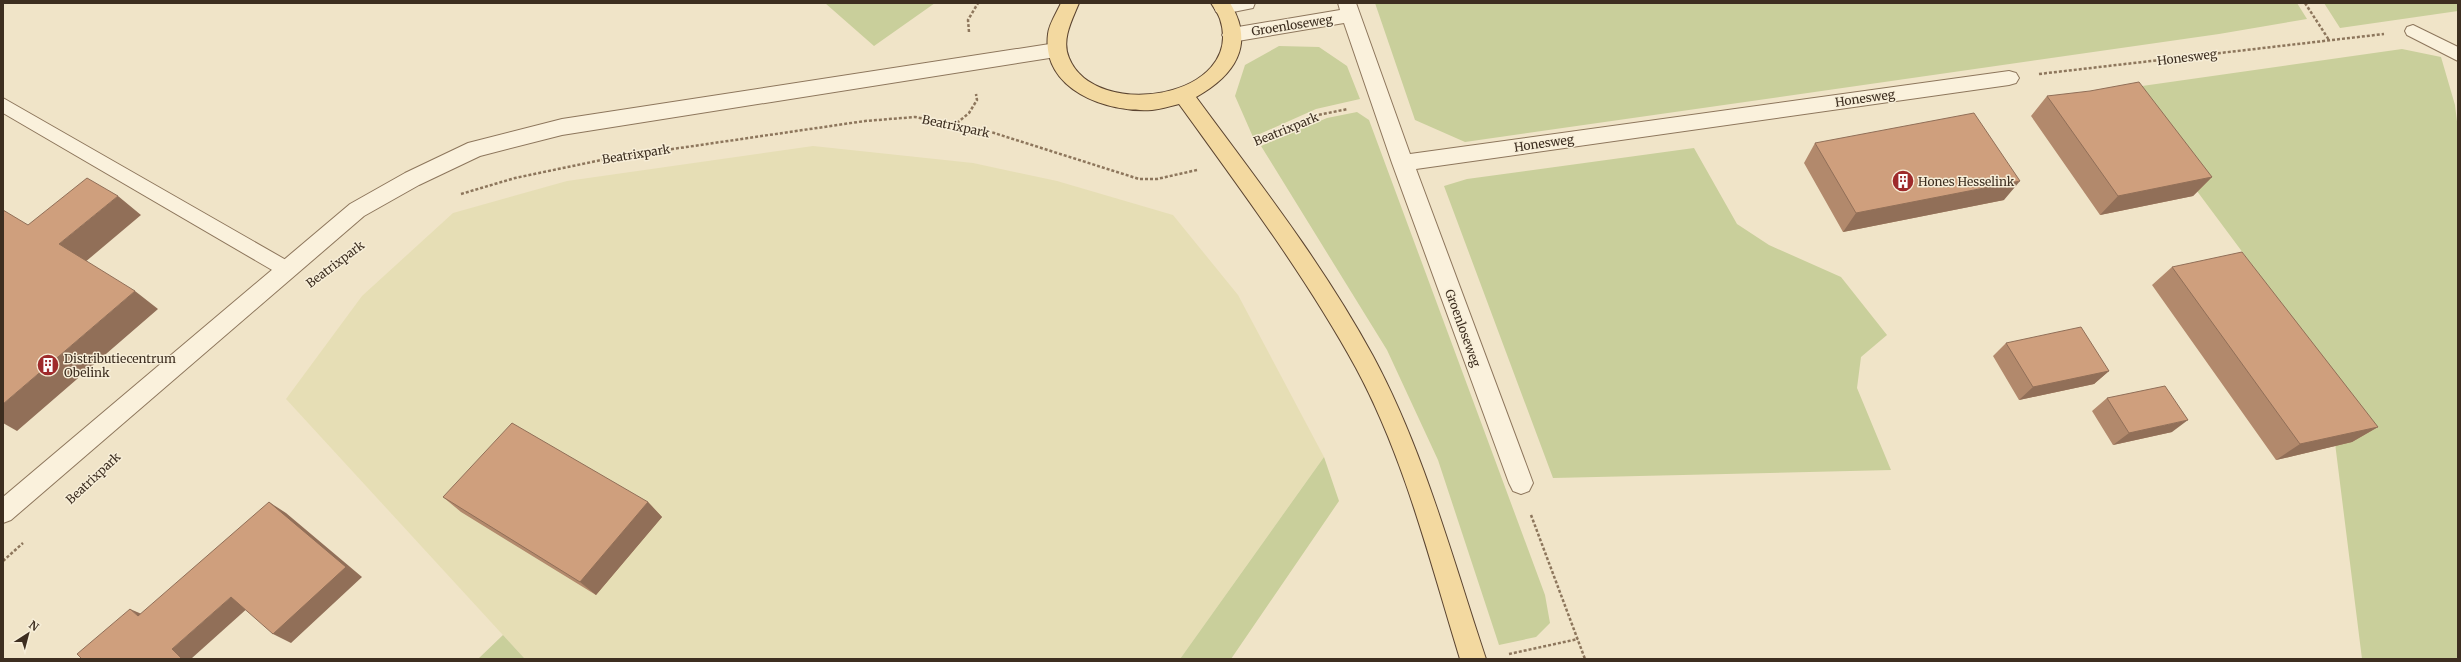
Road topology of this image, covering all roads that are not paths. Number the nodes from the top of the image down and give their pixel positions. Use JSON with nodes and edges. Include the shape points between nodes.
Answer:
{"nodes":[{"id":1,"x":1070,"y":3,"type":"edge"},
{"id":2,"x":1246,"y":3,"type":"edge"},
{"id":3,"x":1221,"y":5,"type":"edge"},
{"id":4,"x":1349,"y":9,"type":"edge"},
{"id":5,"x":2413,"y":31,"type":"dead end"},
{"id":6,"x":1232,"y":35,"type":"junction"},
{"id":7,"x":1056,"y":50,"type":"junction"},
{"id":8,"x":2458,"y":55,"type":"edge"},
{"id":9,"x":2009,"y":78,"type":"road end"},
{"id":10,"x":1184,"y":96,"type":"junction"},
{"id":11,"x":3,"y":105,"type":"edge"},
{"id":12,"x":1402,"y":163,"type":"junction"},
{"id":13,"x":286,"y":269,"type":"junction"},
{"id":14,"x":1521,"y":483,"type":"road end"},
{"id":15,"x":3,"y":512,"type":"edge"},
{"id":16,"x":1473,"y":659,"type":"edge"}],
"edges":[{"from":1,"to":7,"type":"main road","via":[[1060,18],[1055,34]]},
{"from":2,"to":3,"type":"street"},
{"from":3,"to":6,"type":"main road","via":[[1230,20]]},
{"from":4,"to":6,"type":"street","name":"Groenloseweg"},
{"from":4,"to":12,"type":"street","name":"Groenloseweg"},
{"from":5,"to":8,"type":"lane"},
{"from":6,"to":10,"type":"main road","via":[[1231,50],[1221,68],[1201,87]]},
{"from":7,"to":10,"type":"main road","via":[[1063,67],[1076,81],[1093,93],[1138,104]]},
{"from":7,"to":13,"type":"street","via":[[562,127],[474,149],[412,179],[357,210]]},
{"from":9,"to":12,"type":"street","name":"Honesweg"},
{"from":10,"to":16,"type":"main road","via":[[1298,253],[1365,363],[1408,456]]},
{"from":11,"to":13,"type":"lane"},
{"from":12,"to":14,"type":"street","name":"Groenloseweg"},
{"from":13,"to":15,"type":"street"}]}
